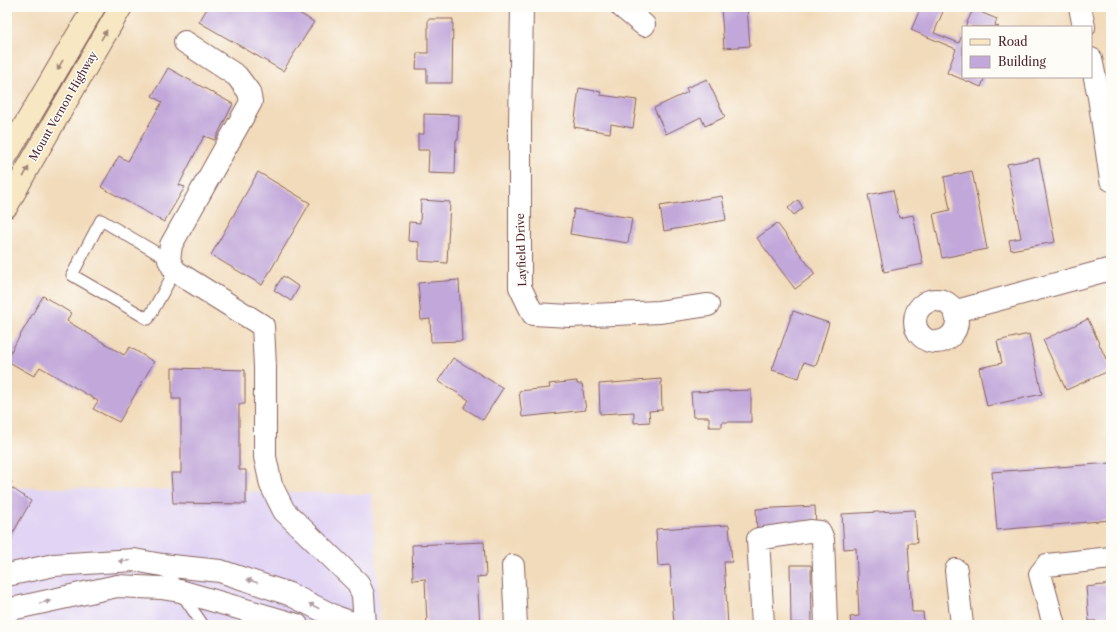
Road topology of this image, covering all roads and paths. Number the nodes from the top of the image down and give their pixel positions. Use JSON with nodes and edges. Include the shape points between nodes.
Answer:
{"nodes":[{"id":1,"x":94,"y":7,"type":"edge"},
{"id":2,"x":121,"y":7,"type":"edge"},
{"id":3,"x":522,"y":7,"type":"edge"},
{"id":4,"x":622,"y":7,"type":"edge"},
{"id":5,"x":1080,"y":7,"type":"edge"},
{"id":6,"x":644,"y":25,"type":"dead end"},
{"id":7,"x":1084,"y":26,"type":"edge"},
{"id":8,"x":185,"y":42,"type":"dead end"},
{"id":9,"x":1092,"y":64,"type":"edge"},
{"id":10,"x":7,"y":155,"type":"edge"},
{"id":11,"x":1111,"y":180,"type":"edge"},
{"id":12,"x":7,"y":206,"type":"edge"},
{"id":13,"x":172,"y":265,"type":"junction"},
{"id":14,"x":1111,"y":269,"type":"edge"},
{"id":15,"x":708,"y":305,"type":"dead end"},
{"id":16,"x":956,"y":311,"type":"dead end"},
{"id":17,"x":1111,"y":558,"type":"edge"},
{"id":18,"x":162,"y":565,"type":"junction"},
{"id":19,"x":513,"y":566,"type":"dead end"},
{"id":20,"x":956,"y":570,"type":"dead end"},
{"id":21,"x":7,"y":575,"type":"edge"},
{"id":22,"x":180,"y":591,"type":"junction"},
{"id":23,"x":7,"y":610,"type":"edge"},
{"id":24,"x":364,"y":624,"type":"edge"},
{"id":25,"x":203,"y":625,"type":"edge"},
{"id":26,"x":297,"y":625,"type":"edge"},
{"id":27,"x":516,"y":625,"type":"edge"},
{"id":28,"x":763,"y":625,"type":"edge"},
{"id":29,"x":826,"y":625,"type":"edge"},
{"id":30,"x":962,"y":625,"type":"edge"},
{"id":31,"x":1054,"y":625,"type":"edge"}],
"edges":[{"from":1,"to":10,"type":"street","name":"Mount Vernon Highway","one_way":true},
{"from":12,"to":2,"type":"street","name":"Mount Vernon Highway","one_way":true},
{"from":3,"to":15,"type":"street","name":"Layfield Drive","via":[[520,287],[533,314],[570,316],[660,312]]},
{"from":4,"to":6,"type":"street"},
{"from":5,"to":7,"type":"street"},
{"from":8,"to":13,"type":"street","via":[[237,76],[250,92],[250,102],[177,232],[171,245]]},
{"from":9,"to":11,"type":"street"},
{"from":13,"to":13,"type":"lane","via":[[148,319],[72,275],[101,220]]},
{"from":13,"to":24,"type":"street","via":[[263,326],[266,367],[265,457],[271,485],[284,511],[358,584],[363,596]]},
{"from":14,"to":16,"type":"street"},
{"from":17,"to":31,"type":"street","via":[[1047,565],[1040,574]]},
{"from":18,"to":21,"type":"street","one_way":true,"via":[[134,560],[54,565]]},
{"from":18,"to":22,"type":"lane"},
{"from":24,"to":18,"type":"street","one_way":true,"via":[[336,617],[289,594],[220,571]]},
{"from":19,"to":27,"type":"street"},
{"from":20,"to":30,"type":"street"},
{"from":23,"to":22,"type":"street","one_way":true,"via":[[117,586]]},
{"from":22,"to":25,"type":"lane"},
{"from":22,"to":26,"type":"street"},
{"from":28,"to":29,"type":"street","via":[[758,539],[820,532],[823,539]]}]}
